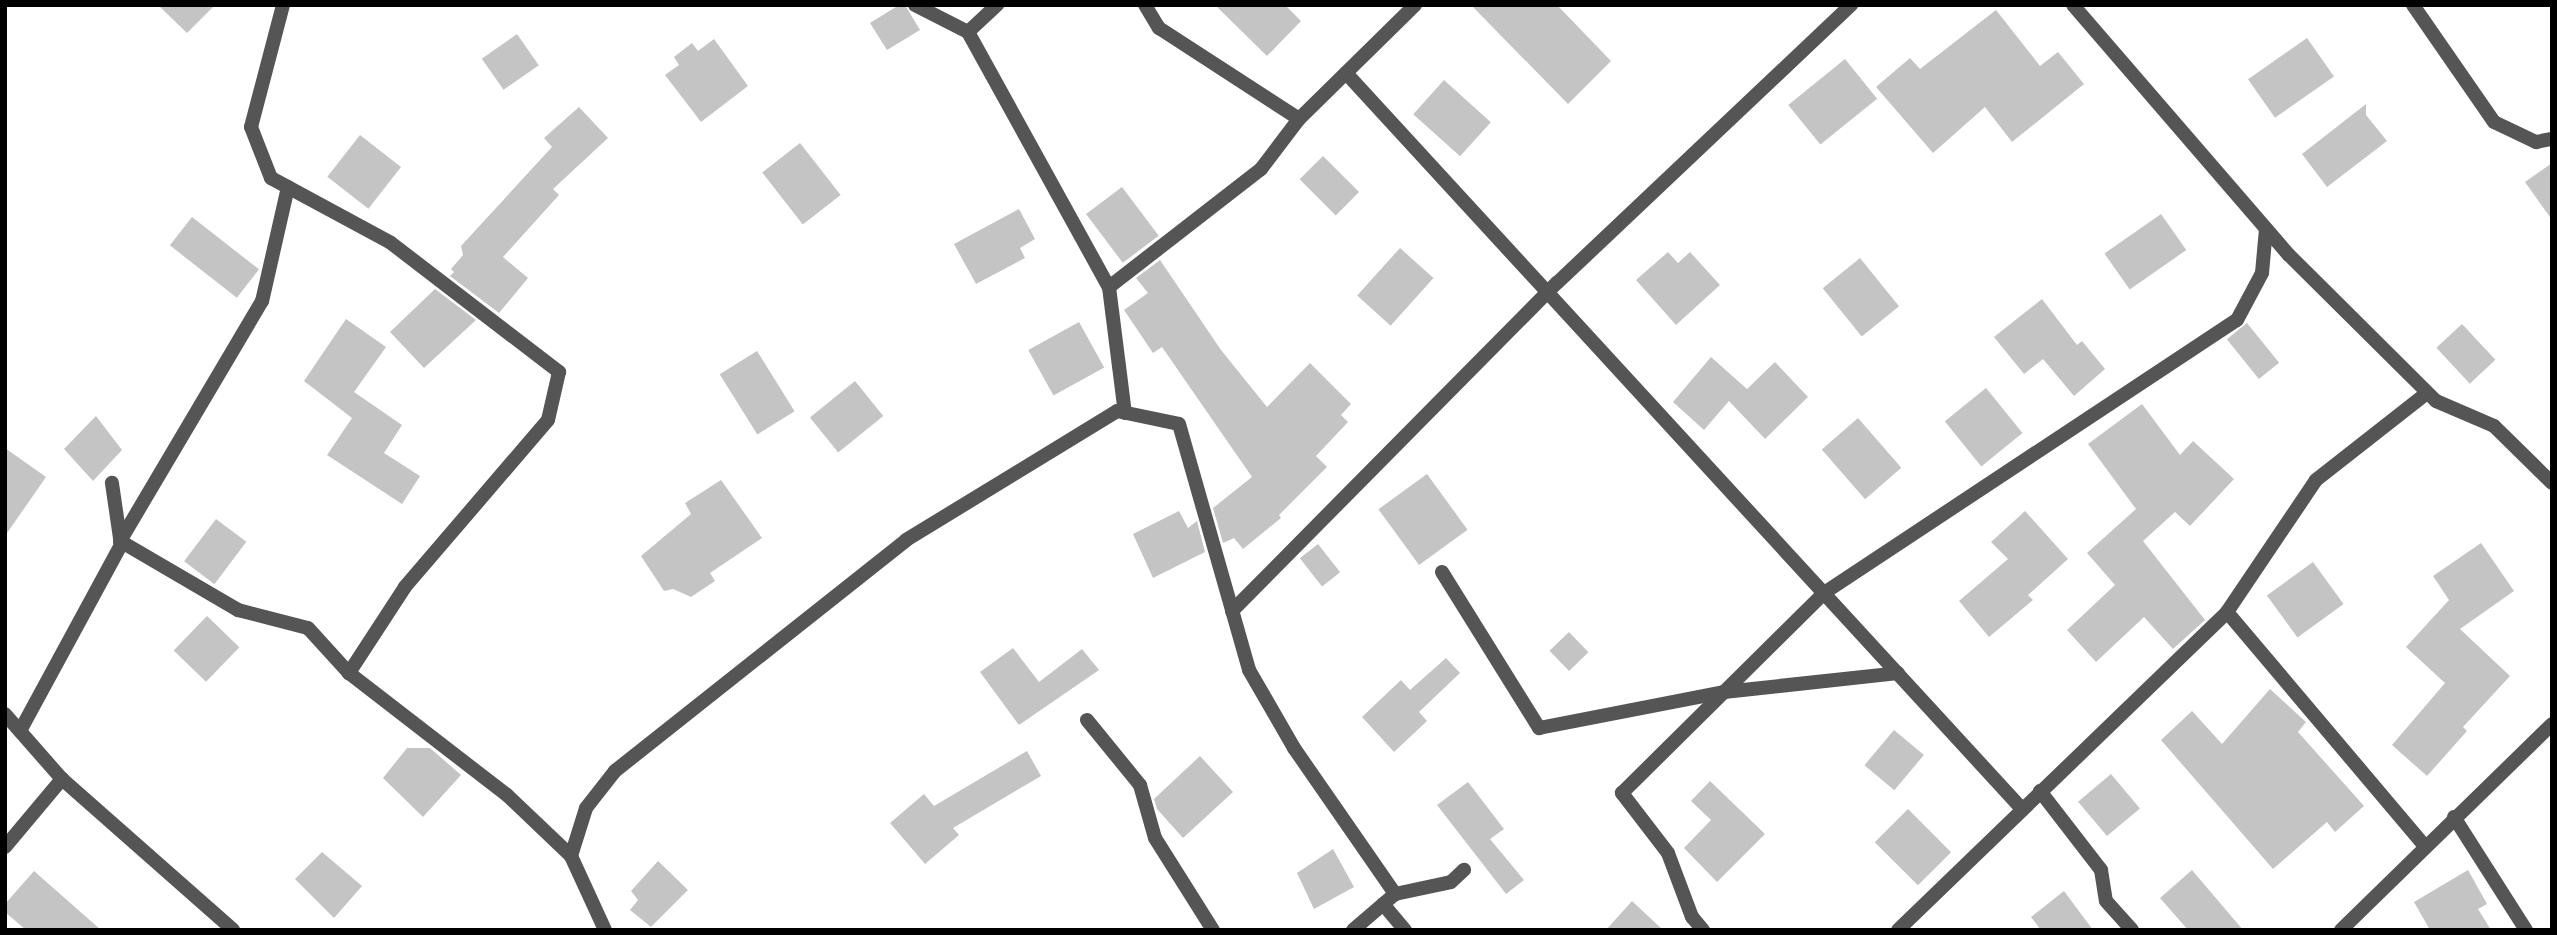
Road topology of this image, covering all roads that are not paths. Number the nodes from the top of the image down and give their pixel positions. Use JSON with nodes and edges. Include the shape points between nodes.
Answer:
{"nodes":[{"id":1,"x":283,"y":5,"type":"edge"},
{"id":2,"x":915,"y":5,"type":"edge"},
{"id":3,"x":997,"y":5,"type":"edge"},
{"id":4,"x":1145,"y":5,"type":"edge"},
{"id":5,"x":1415,"y":5,"type":"edge"},
{"id":6,"x":1851,"y":5,"type":"edge"},
{"id":7,"x":2073,"y":5,"type":"edge"},
{"id":8,"x":2413,"y":5,"type":"edge"},
{"id":9,"x":968,"y":32,"type":"junction"},
{"id":10,"x":1346,"y":73,"type":"junction"},
{"id":11,"x":1299,"y":119,"type":"junction"},
{"id":12,"x":2552,"y":139,"type":"edge"},
{"id":13,"x":288,"y":187,"type":"junction"},
{"id":14,"x":2266,"y":229,"type":"junction"},
{"id":15,"x":1109,"y":287,"type":"junction"},
{"id":16,"x":1548,"y":293,"type":"junction"},
{"id":17,"x":2427,"y":393,"type":"junction"},
{"id":18,"x":1125,"y":413,"type":"junction"},
{"id":19,"x":112,"y":483,"type":"dead end"},
{"id":20,"x":2552,"y":483,"type":"edge"},
{"id":21,"x":120,"y":541,"type":"junction"},
{"id":22,"x":1442,"y":572,"type":"dead end"},
{"id":23,"x":1824,"y":593,"type":"junction"},
{"id":24,"x":1232,"y":611,"type":"junction"},
{"id":25,"x":2227,"y":612,"type":"junction"},
{"id":26,"x":349,"y":673,"type":"junction"},
{"id":27,"x":1898,"y":673,"type":"junction"},
{"id":28,"x":1724,"y":692,"type":"junction"},
{"id":29,"x":5,"y":714,"type":"edge"},
{"id":30,"x":1087,"y":720,"type":"dead end"},
{"id":31,"x":2552,"y":724,"type":"edge"},
{"id":32,"x":20,"y":731,"type":"junction"},
{"id":33,"x":62,"y":779,"type":"junction"},
{"id":34,"x":2040,"y":792,"type":"junction"},
{"id":35,"x":2022,"y":809,"type":"junction"},
{"id":36,"x":2455,"y":817,"type":"junction"},
{"id":37,"x":2425,"y":846,"type":"junction"},
{"id":38,"x":5,"y":847,"type":"edge"},
{"id":39,"x":571,"y":856,"type":"junction"},
{"id":40,"x":1464,"y":870,"type":"dead end"},
{"id":41,"x":1395,"y":894,"type":"junction"},
{"id":42,"x":1383,"y":904,"type":"junction"},
{"id":43,"x":233,"y":930,"type":"edge"},
{"id":44,"x":605,"y":930,"type":"edge"},
{"id":45,"x":1213,"y":930,"type":"edge"},
{"id":46,"x":1353,"y":930,"type":"edge"},
{"id":47,"x":1405,"y":930,"type":"edge"},
{"id":48,"x":1703,"y":930,"type":"edge"},
{"id":49,"x":1898,"y":930,"type":"edge"},
{"id":50,"x":2132,"y":930,"type":"edge"},
{"id":51,"x":2341,"y":930,"type":"edge"},
{"id":52,"x":2526,"y":930,"type":"edge"}],
"edges":[{"from":1,"to":13,"type":"street","via":[[251,127],[271,178]]},
{"from":2,"to":9,"type":"street"},
{"from":3,"to":9,"type":"street"},
{"from":4,"to":11,"type":"street","via":[[1159,28]]},
{"from":5,"to":10,"type":"street"},
{"from":6,"to":16,"type":"street"},
{"from":7,"to":14,"type":"street"},
{"from":8,"to":12,"type":"street","via":[[2494,122],[2536,142]]},
{"from":9,"to":15,"type":"street"},
{"from":10,"to":11,"type":"street"},
{"from":10,"to":16,"type":"street"},
{"from":11,"to":15,"type":"street","via":[[1261,169]]},
{"from":13,"to":21,"type":"street","via":[[262,301]]},
{"from":13,"to":26,"type":"street","via":[[391,243],[559,372],[548,420],[405,587]]},
{"from":14,"to":17,"type":"street"},
{"from":14,"to":23,"type":"street","via":[[2262,273],[2237,320]]},
{"from":15,"to":18,"type":"street"},
{"from":16,"to":23,"type":"street"},
{"from":16,"to":24,"type":"street"},
{"from":17,"to":20,"type":"street","via":[[2494,426]]},
{"from":17,"to":25,"type":"street","via":[[2316,480]]},
{"from":18,"to":24,"type":"street","via":[[1179,425]]},
{"from":18,"to":39,"type":"street","via":[[1117,411],[906,540],[765,650],[615,771],[586,808]]},
{"from":19,"to":21,"type":"street"},
{"from":21,"to":26,"type":"street","via":[[238,610],[308,628]]},
{"from":21,"to":32,"type":"street"},
{"from":22,"to":28,"type":"street","via":[[1539,728]]},
{"from":23,"to":27,"type":"street"},
{"from":23,"to":28,"type":"street"},
{"from":24,"to":41,"type":"street","via":[[1250,670],[1294,748]]},
{"from":25,"to":34,"type":"street"},
{"from":25,"to":37,"type":"street"},
{"from":26,"to":39,"type":"street","via":[[507,795]]},
{"from":27,"to":28,"type":"street"},
{"from":27,"to":35,"type":"street"},
{"from":28,"to":48,"type":"street","via":[[1622,793],[1668,853],[1692,917]]},
{"from":29,"to":32,"type":"street"},
{"from":30,"to":45,"type":"street","via":[[1140,785],[1155,838]]},
{"from":31,"to":36,"type":"street"},
{"from":32,"to":33,"type":"street"},
{"from":33,"to":38,"type":"street"},
{"from":33,"to":43,"type":"street"},
{"from":34,"to":35,"type":"street"},
{"from":34,"to":50,"type":"street","via":[[2101,870],[2106,901]]},
{"from":35,"to":49,"type":"street"},
{"from":36,"to":37,"type":"street"},
{"from":36,"to":52,"type":"street"},
{"from":37,"to":51,"type":"street"},
{"from":39,"to":44,"type":"street"},
{"from":40,"to":41,"type":"street","via":[[1451,883]]},
{"from":41,"to":42,"type":"street"},
{"from":42,"to":46,"type":"street"},
{"from":42,"to":47,"type":"street"}]}
